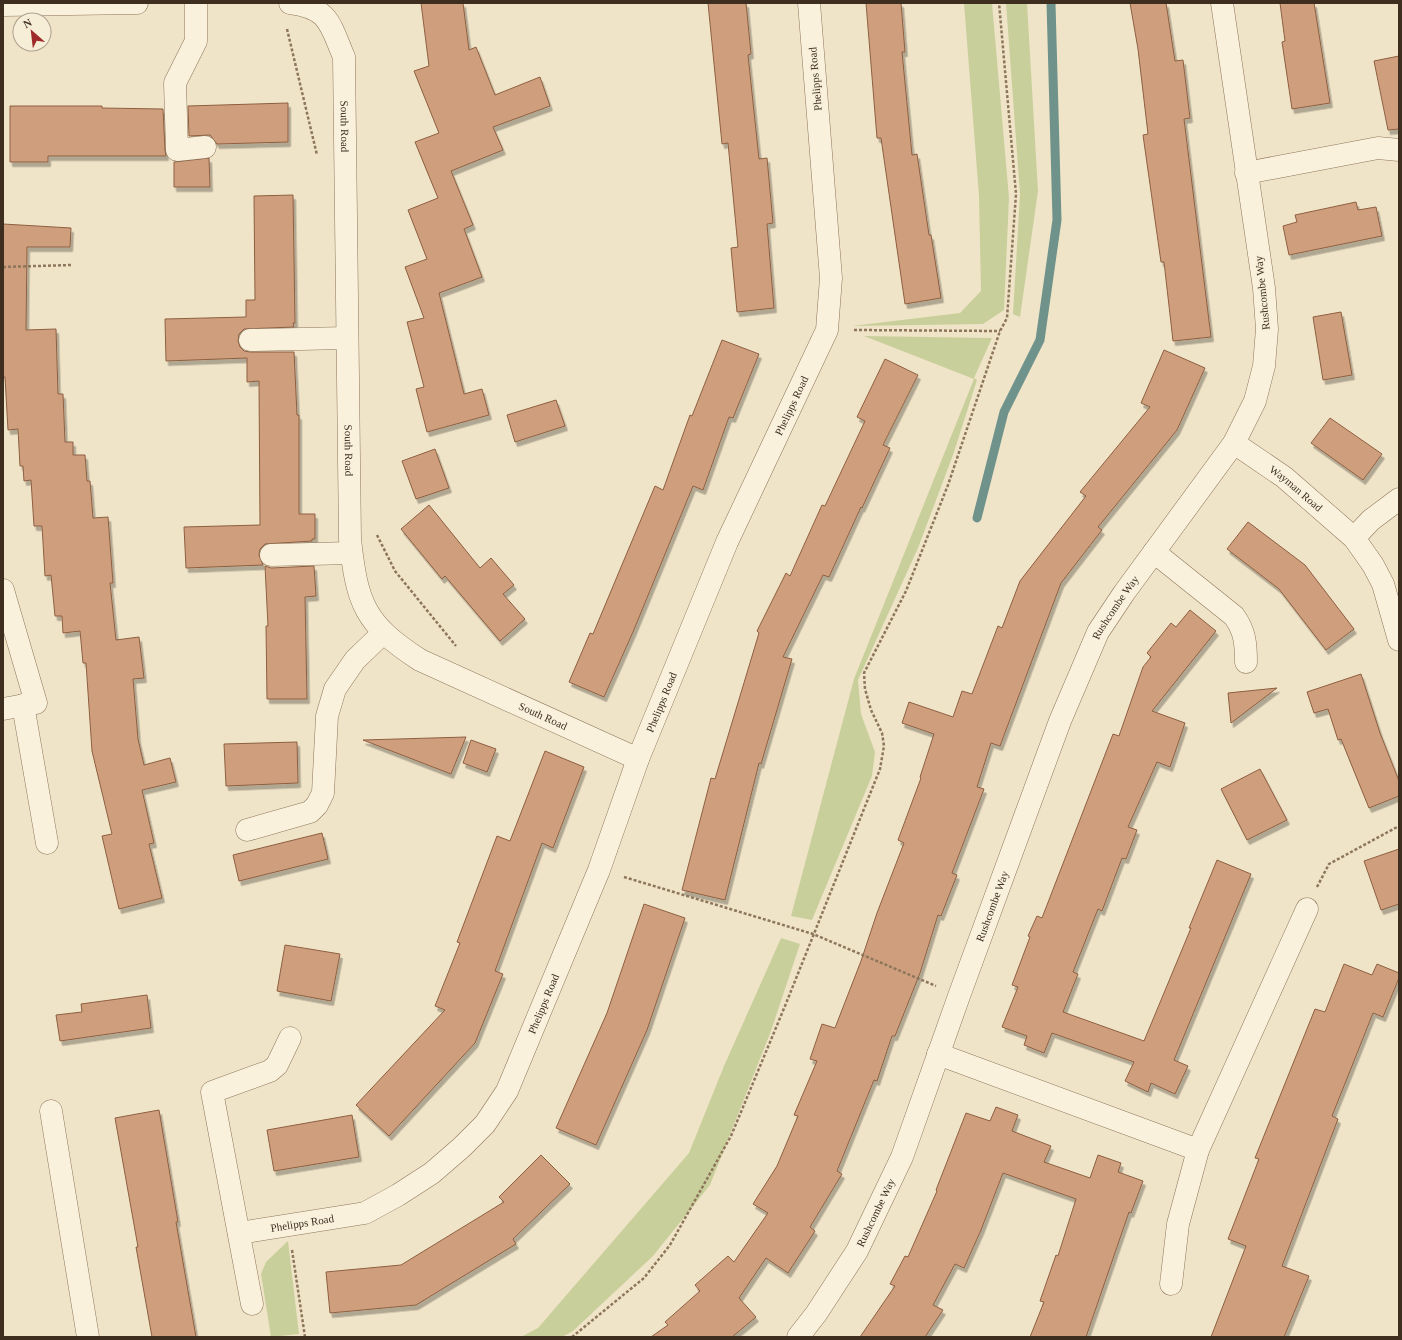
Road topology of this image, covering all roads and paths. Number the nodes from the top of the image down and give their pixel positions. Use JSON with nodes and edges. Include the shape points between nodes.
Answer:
{"nodes":[{"id":1,"x":137,"y":3,"type":"edge"},
{"id":2,"x":196,"y":3,"type":"edge"},
{"id":3,"x":290,"y":3,"type":"edge"},
{"id":4,"x":809,"y":3,"type":"edge"},
{"id":5,"x":999,"y":3,"type":"edge"},
{"id":6,"x":1222,"y":3,"type":"edge"},
{"id":7,"x":3,"y":5,"type":"edge"},
{"id":8,"x":325,"y":8,"type":"edge"},
{"id":9,"x":286,"y":26,"type":"dead end"},
{"id":10,"x":205,"y":148,"type":"dead end"},
{"id":11,"x":1399,"y":150,"type":"edge"},
{"id":12,"x":318,"y":155,"type":"dead end"},
{"id":13,"x":1246,"y":173,"type":"junction"},
{"id":14,"x":71,"y":265,"type":"dead end"},
{"id":15,"x":3,"y":267,"type":"edge"},
{"id":16,"x":827,"y":330,"type":"junction"},
{"id":17,"x":1000,"y":331,"type":"junction"},
{"id":18,"x":348,"y":338,"type":"junction"},
{"id":19,"x":250,"y":340,"type":"dead end"},
{"id":20,"x":1234,"y":443,"type":"junction"},
{"id":21,"x":1399,"y":499,"type":"edge"},
{"id":22,"x":374,"y":529,"type":"dead end"},
{"id":23,"x":1354,"y":538,"type":"junction"},
{"id":24,"x":1154,"y":552,"type":"junction"},
{"id":25,"x":351,"y":553,"type":"junction"},
{"id":26,"x":270,"y":555,"type":"dead end"},
{"id":27,"x":3,"y":590,"type":"edge"},
{"id":28,"x":383,"y":633,"type":"junction"},
{"id":29,"x":1399,"y":640,"type":"edge"},
{"id":30,"x":458,"y":649,"type":"dead end"},
{"id":31,"x":1246,"y":662,"type":"dead end"},
{"id":32,"x":21,"y":706,"type":"edge"},
{"id":33,"x":638,"y":759,"type":"junction"},
{"id":34,"x":1399,"y":826,"type":"edge"},
{"id":35,"x":247,"y":830,"type":"dead end"},
{"id":36,"x":47,"y":844,"type":"dead end"},
{"id":37,"x":599,"y":870,"type":"junction"},
{"id":38,"x":1307,"y":909,"type":"joint"},
{"id":39,"x":812,"y":934,"type":"junction"},
{"id":40,"x":959,"y":996,"type":"junction"},
{"id":41,"x":290,"y":1038,"type":"dead end"},
{"id":42,"x":938,"y":1054,"type":"junction"},
{"id":43,"x":51,"y":1111,"type":"dead end"},
{"id":44,"x":1198,"y":1150,"type":"junction"},
{"id":45,"x":288,"y":1226,"type":"junction"},
{"id":46,"x":239,"y":1234,"type":"junction"},
{"id":47,"x":1171,"y":1284,"type":"dead end"},
{"id":48,"x":252,"y":1304,"type":"dead end"},
{"id":49,"x":88,"y":1337,"type":"edge"},
{"id":50,"x":305,"y":1337,"type":"edge"},
{"id":51,"x":572,"y":1337,"type":"edge"},
{"id":52,"x":798,"y":1337,"type":"edge"}],
"edges":[{"from":1,"to":7,"type":"street"},
{"from":2,"to":10,"type":"street","via":[[196,41],[175,83],[177,150]]},
{"from":3,"to":8,"type":"street","name":"South Road"},
{"from":4,"to":16,"type":"street","name":"Phelipps Road","via":[[831,278]]},
{"from":5,"to":17,"type":"path","via":[[1016,194],[1007,318]]},
{"from":6,"to":13,"type":"street","name":"Rushcombe Way"},
{"from":8,"to":18,"type":"street","name":"South Road","via":[[344,58]]},
{"from":9,"to":12,"type":"path"},
{"from":11,"to":13,"type":"street","via":[[1378,148]]},
{"from":13,"to":20,"type":"street","name":"Rushcombe Way","via":[[1264,288],[1267,329],[1264,366],[1255,401]]},
{"from":14,"to":15,"type":"path"},
{"from":16,"to":17,"type":"path"},
{"from":16,"to":33,"type":"street","name":"Phelipps Road","via":[[727,542]]},
{"from":17,"to":39,"type":"path","via":[[948,485],[906,591],[864,673],[871,710],[882,733],[883,754],[880,769]]},
{"from":18,"to":19,"type":"street"},
{"from":18,"to":25,"type":"street","name":"South Road"},
{"from":20,"to":23,"type":"street","name":"Wayman Road","via":[[1284,477]]},
{"from":20,"to":24,"type":"street","name":"Rushcombe Way"},
{"from":21,"to":23,"type":"street","via":[[1371,520]]},
{"from":22,"to":30,"type":"path","via":[[395,571]]},
{"from":23,"to":29,"type":"street","name":"Wayman Road","via":[[1383,584]]},
{"from":24,"to":31,"type":"street","via":[[1234,616],[1242,627]]},
{"from":24,"to":40,"type":"street","name":"Rushcombe Way","via":[[1098,632],[1060,721]]},
{"from":25,"to":26,"type":"street"},
{"from":25,"to":28,"type":"street","name":"South Road","via":[[354,578],[362,604]]},
{"from":27,"to":32,"type":"street"},
{"from":28,"to":33,"type":"street","name":"South Road","via":[[420,660]]},
{"from":28,"to":35,"type":"street","via":[[355,660],[335,689],[327,716],[323,793],[317,805],[310,812]]},
{"from":32,"to":36,"type":"street"},
{"from":33,"to":37,"type":"street","name":"Phelipps Road"},
{"from":34,"to":38,"type":"path","via":[[1329,864]]},
{"from":37,"to":39,"type":"path"},
{"from":37,"to":45,"type":"street","name":"Phelipps Road","via":[[507,1091],[485,1124],[432,1173],[365,1213]]},
{"from":38,"to":44,"type":"street"},
{"from":39,"to":40,"type":"path"},
{"from":39,"to":51,"type":"path","via":[[731,1136],[670,1245],[644,1278]]},
{"from":40,"to":42,"type":"street","name":"Rushcombe Way"},
{"from":41,"to":46,"type":"street","via":[[277,1065],[270,1071],[212,1092],[217,1130]]},
{"from":42,"to":44,"type":"street"},
{"from":42,"to":52,"type":"street","name":"Rushcombe Way","via":[[902,1156],[857,1251]]},
{"from":43,"to":49,"type":"street"},
{"from":44,"to":47,"type":"street","via":[[1178,1224]]},
{"from":45,"to":46,"type":"street","name":"Phelipps Road"},
{"from":45,"to":50,"type":"path"},
{"from":46,"to":48,"type":"street"}]}
